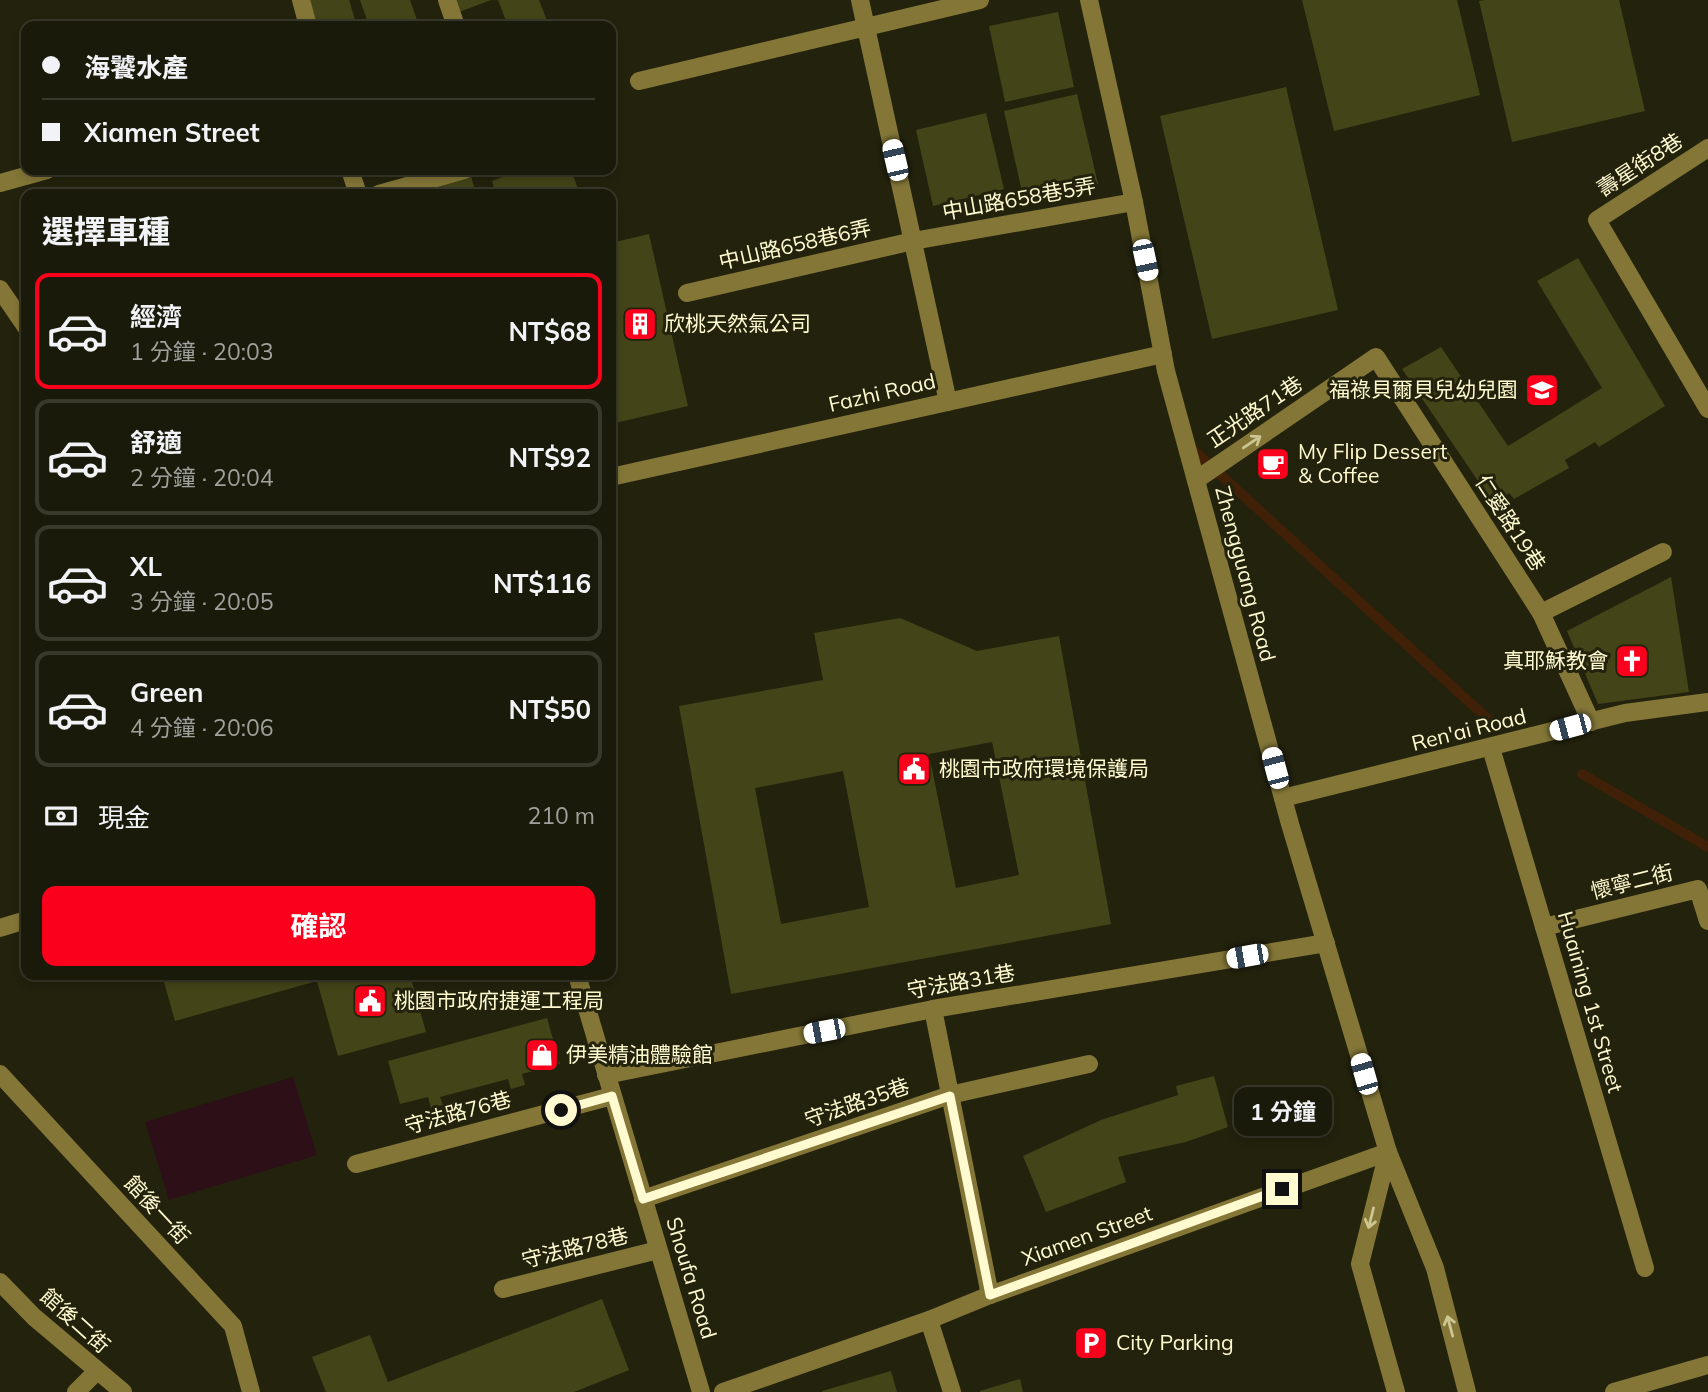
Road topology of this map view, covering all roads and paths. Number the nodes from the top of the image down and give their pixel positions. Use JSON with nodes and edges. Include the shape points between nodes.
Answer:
{"nodes":[{"id":1,"x":301,"y":0,"type":"edge"},
{"id":2,"x":447,"y":0,"type":"edge"},
{"id":3,"x":860,"y":0,"type":"edge"},
{"id":4,"x":980,"y":0,"type":"edge"},
{"id":5,"x":1089,"y":0,"type":"edge"},
{"id":6,"x":307,"y":21,"type":"edge"},
{"id":7,"x":454,"y":21,"type":"edge"},
{"id":8,"x":866,"y":26,"type":"junction"},
{"id":9,"x":639,"y":81,"type":"dead end"},
{"id":10,"x":1708,"y":148,"type":"edge"},
{"id":11,"x":29,"y":175,"type":"edge"},
{"id":12,"x":446,"y":175,"type":"edge"},
{"id":13,"x":0,"y":183,"type":"edge"},
{"id":14,"x":397,"y":189,"type":"edge"},
{"id":15,"x":1134,"y":202,"type":"junction"},
{"id":16,"x":913,"y":241,"type":"junction"},
{"id":17,"x":0,"y":289,"type":"edge"},
{"id":18,"x":687,"y":293,"type":"dead end"},
{"id":19,"x":21,"y":320,"type":"edge"},
{"id":20,"x":1163,"y":354,"type":"junction"},
{"id":21,"x":1376,"y":357,"type":"joint"},
{"id":22,"x":948,"y":402,"type":"junction"},
{"id":23,"x":1708,"y":409,"type":"edge"},
{"id":24,"x":616,"y":476,"type":"edge"},
{"id":25,"x":1196,"y":480,"type":"junction"},
{"id":26,"x":1663,"y":552,"type":"dead end"},
{"id":27,"x":1541,"y":613,"type":"junction"},
{"id":28,"x":1708,"y":702,"type":"edge"},
{"id":29,"x":1591,"y":722,"type":"junction"},
{"id":30,"x":1491,"y":748,"type":"junction"},
{"id":31,"x":1283,"y":798,"type":"junction"},
{"id":32,"x":1708,"y":921,"type":"edge"},
{"id":33,"x":21,"y":922,"type":"edge"},
{"id":34,"x":1544,"y":927,"type":"junction"},
{"id":35,"x":0,"y":928,"type":"edge"},
{"id":36,"x":1326,"y":943,"type":"junction"},
{"id":37,"x":578,"y":980,"type":"edge"},
{"id":38,"x":933,"y":1009,"type":"junction"},
{"id":39,"x":1089,"y":1064,"type":"dead end"},
{"id":40,"x":0,"y":1074,"type":"edge"},
{"id":41,"x":606,"y":1075,"type":"junction"},
{"id":42,"x":612,"y":1096,"type":"junction"},
{"id":43,"x":950,"y":1096,"type":"junction"},
{"id":44,"x":1388,"y":1152,"type":"junction"},
{"id":45,"x":356,"y":1164,"type":"dead end"},
{"id":46,"x":643,"y":1199,"type":"junction"},
{"id":47,"x":659,"y":1250,"type":"junction"},
{"id":48,"x":1645,"y":1268,"type":"dead end"},
{"id":49,"x":503,"y":1289,"type":"dead end"},
{"id":50,"x":4,"y":1293,"type":"edge"},
{"id":51,"x":990,"y":1295,"type":"junction"},
{"id":52,"x":929,"y":1320,"type":"junction"},
{"id":53,"x":1708,"y":1365,"type":"edge"},
{"id":54,"x":97,"y":1371,"type":"junction"},
{"id":55,"x":76,"y":1392,"type":"edge"},
{"id":56,"x":122,"y":1392,"type":"edge"},
{"id":57,"x":251,"y":1392,"type":"edge"},
{"id":58,"x":701,"y":1392,"type":"edge"},
{"id":59,"x":723,"y":1392,"type":"edge"},
{"id":60,"x":952,"y":1392,"type":"edge"},
{"id":61,"x":1396,"y":1392,"type":"edge"},
{"id":62,"x":1467,"y":1392,"type":"edge"},
{"id":63,"x":1614,"y":1392,"type":"edge"}],
"edges":[{"from":1,"to":6,"type":"street"},
{"from":2,"to":7,"type":"street"},
{"from":3,"to":8,"type":"street"},
{"from":4,"to":8,"type":"street"},
{"from":5,"to":15,"type":"street","name":"Zhengguang Road"},
{"from":8,"to":9,"type":"street"},
{"from":8,"to":16,"type":"street"},
{"from":10,"to":23,"type":"street","name":"壽星街8巷","via":[[1597,220]]},
{"from":11,"to":13,"type":"street"},
{"from":12,"to":14,"type":"street"},
{"from":15,"to":16,"type":"street","name":"中山路658巷5弄"},
{"from":15,"to":20,"type":"street","name":"Zhengguang Road"},
{"from":16,"to":18,"type":"street","name":"中山路658巷6弄"},
{"from":16,"to":22,"type":"street"},
{"from":17,"to":19,"type":"street"},
{"from":20,"to":22,"type":"street","name":"Fazhi Road"},
{"from":20,"to":25,"type":"street","name":"Zhengguang Road"},
{"from":25,"to":21,"type":"street","name":"正光路71巷","one_way":true},
{"from":21,"to":27,"type":"street","name":"仁愛路19巷"},
{"from":22,"to":24,"type":"street","name":"Fazhi Road"},
{"from":25,"to":31,"type":"street","name":"Zhengguang Road"},
{"from":26,"to":27,"type":"street"},
{"from":27,"to":29,"type":"street","name":"仁愛路19巷"},
{"from":28,"to":29,"type":"street","name":"Ren'ai Road"},
{"from":29,"to":30,"type":"street","name":"Ren'ai Road"},
{"from":30,"to":31,"type":"street","name":"Ren'ai Road"},
{"from":30,"to":34,"type":"street","name":"Huaining 1st Street"},
{"from":31,"to":36,"type":"street","name":"Zhengguang Road"},
{"from":32,"to":34,"type":"street","name":"懷寧二街","via":[[1698,889]]},
{"from":33,"to":35,"type":"street"},
{"from":34,"to":48,"type":"street","name":"Huaining 1st Street"},
{"from":36,"to":38,"type":"street","name":"守法路31巷"},
{"from":36,"to":44,"type":"street","name":"Zhengguang Road"},
{"from":37,"to":41,"type":"street","name":"Shoufa Road"},
{"from":38,"to":41,"type":"street","name":"守法路31巷"},
{"from":38,"to":43,"type":"street"},
{"from":39,"to":43,"type":"street","name":"守法路35巷"},
{"from":40,"to":57,"type":"street","name":"館後一街","via":[[233,1326]]},
{"from":41,"to":42,"type":"street","name":"Shoufa Road"},
{"from":42,"to":45,"type":"street","name":"守法路76巷"},
{"from":42,"to":46,"type":"street","name":"Shoufa Road"},
{"from":43,"to":46,"type":"street","name":"守法路35巷"},
{"from":43,"to":51,"type":"street"},
{"from":44,"to":51,"type":"street","name":"Xiamen Street"},
{"from":44,"to":61,"type":"street","one_way":true,"via":[[1360,1264]]},
{"from":62,"to":44,"type":"street","name":"Zhengguang Road","one_way":true,"via":[[1434,1268]]},
{"from":46,"to":47,"type":"street","name":"Shoufa Road"},
{"from":47,"to":49,"type":"street","name":"守法路78巷"},
{"from":47,"to":58,"type":"street","name":"Shoufa Road"},
{"from":50,"to":54,"type":"street","name":"館後二街"},
{"from":51,"to":52,"type":"street","name":"Xiamen Street"},
{"from":52,"to":59,"type":"street","name":"Xiamen Street"},
{"from":52,"to":60,"type":"street"},
{"from":53,"to":63,"type":"street"},
{"from":54,"to":55,"type":"street"},
{"from":54,"to":56,"type":"street","name":"館後二街"}]}
